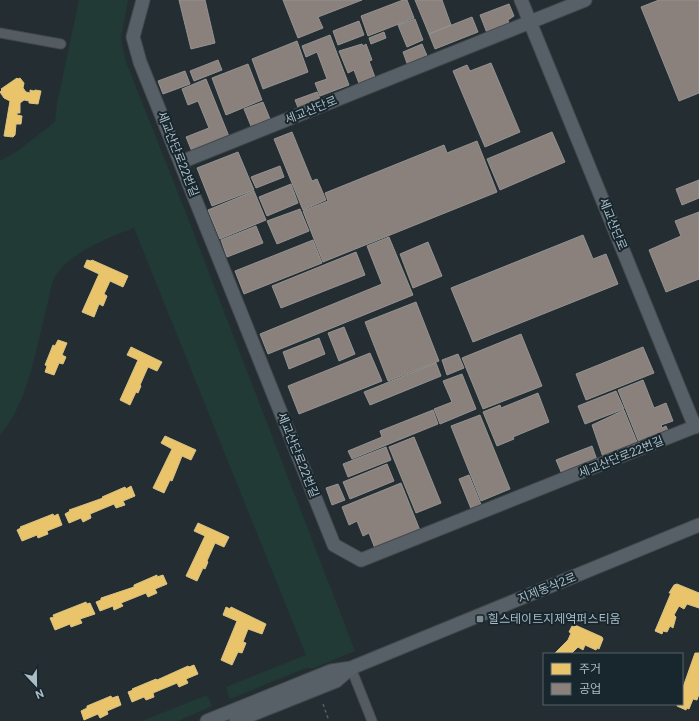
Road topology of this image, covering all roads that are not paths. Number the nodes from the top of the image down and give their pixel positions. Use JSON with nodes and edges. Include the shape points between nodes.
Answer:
{"nodes":[{"id":1,"x":143,"y":0,"type":"edge"},
{"id":2,"x":521,"y":0,"type":"edge"},
{"id":3,"x":585,"y":0,"type":"edge"},
{"id":4,"x":530,"y":22,"type":"junction"},
{"id":5,"x":0,"y":33,"type":"edge"},
{"id":6,"x":61,"y":44,"type":"dead end"},
{"id":7,"x":181,"y":162,"type":"junction"},
{"id":8,"x":697,"y":426,"type":"edge"},
{"id":9,"x":699,"y":525,"type":"edge"},
{"id":10,"x":351,"y":668,"type":"junction"},
{"id":11,"x":207,"y":721,"type":"edge"},
{"id":12,"x":236,"y":721,"type":"edge"},
{"id":13,"x":372,"y":721,"type":"edge"}],
"edges":[{"from":1,"to":7,"type":"street","name":"세교산단로22번길","via":[[133,37],[140,62]]},
{"from":2,"to":4,"type":"street","name":"세교산단로"},
{"from":3,"to":4,"type":"street","name":"세교산단로"},
{"from":4,"to":7,"type":"street","name":"세교산단로"},
{"from":4,"to":8,"type":"street","name":"세교산단로"},
{"from":5,"to":6,"type":"street"},
{"from":7,"to":8,"type":"street","name":"세교산단로22번길","via":[[334,545],[361,560]]},
{"from":9,"to":10,"type":"street","name":"지제동삭2로"},
{"from":10,"to":11,"type":"street","name":"지제동삭2로","via":[[331,671]]},
{"from":10,"to":12,"type":"street","name":"지제동삭2로","via":[[336,681]]},
{"from":10,"to":13,"type":"street"}]}
